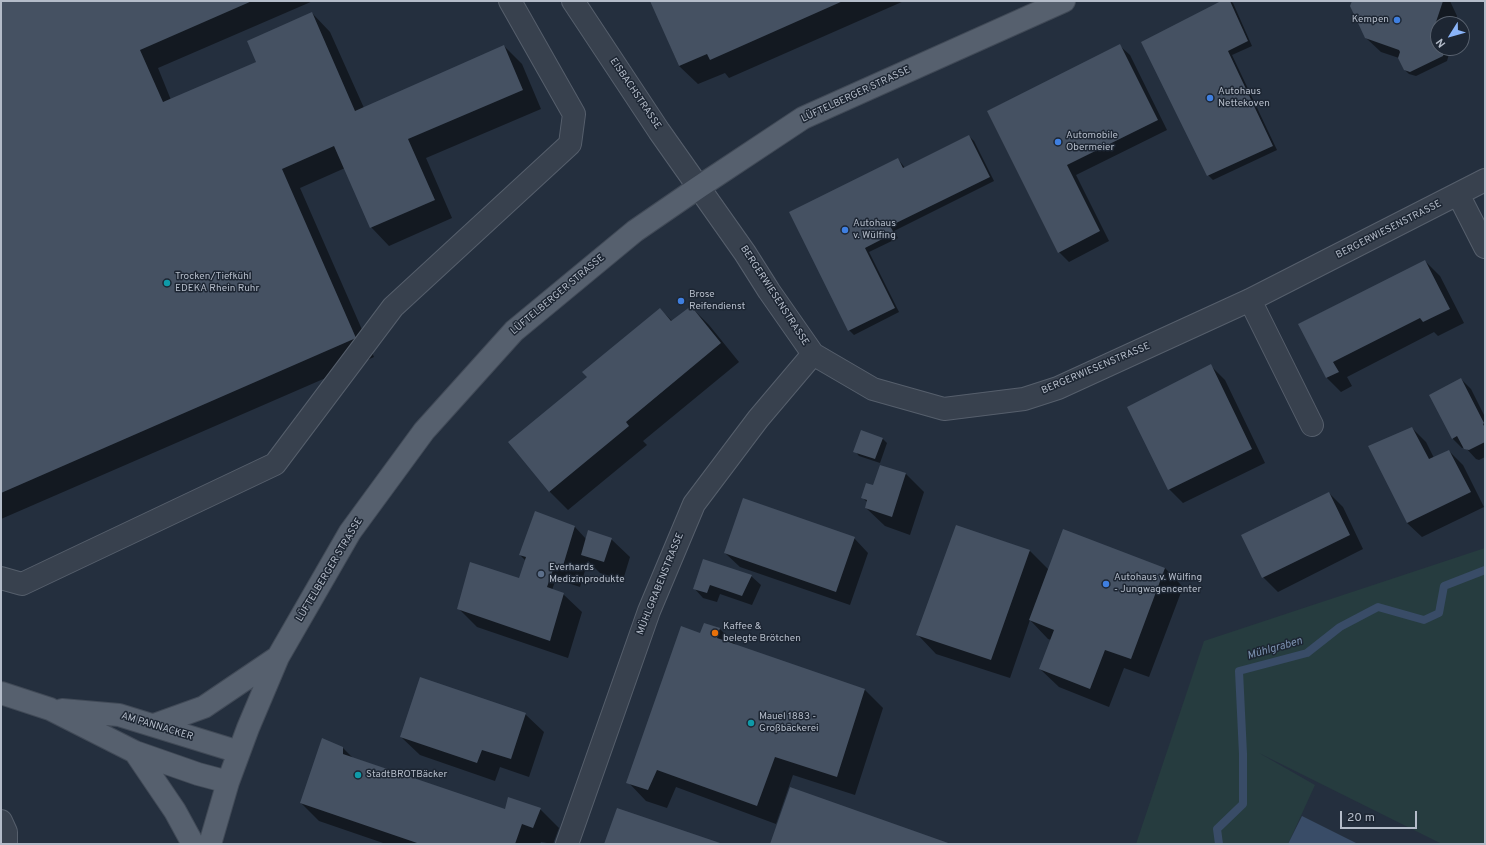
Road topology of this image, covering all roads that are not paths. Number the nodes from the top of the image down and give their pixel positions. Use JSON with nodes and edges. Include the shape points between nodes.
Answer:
{"nodes":[{"id":1,"x":510,"y":1,"type":"edge"},
{"id":2,"x":573,"y":1,"type":"edge"},
{"id":3,"x":1064,"y":1,"type":"edge"},
{"id":4,"x":1485,"y":180,"type":"edge"},
{"id":5,"x":699,"y":187,"type":"junction"},
{"id":6,"x":1458,"y":194,"type":"junction"},
{"id":7,"x":1485,"y":247,"type":"edge"},
{"id":8,"x":1250,"y":300,"type":"junction"},
{"id":9,"x":813,"y":354,"type":"junction"},
{"id":10,"x":1312,"y":426,"type":"dead end"},
{"id":11,"x":1,"y":578,"type":"edge"},
{"id":12,"x":278,"y":657,"type":"junction"},
{"id":13,"x":1,"y":693,"type":"edge"},
{"id":14,"x":50,"y":709,"type":"junction"},
{"id":15,"x":154,"y":725,"type":"junction"},
{"id":16,"x":135,"y":752,"type":"junction"},
{"id":17,"x":239,"y":752,"type":"junction"},
{"id":18,"x":228,"y":782,"type":"junction"},
{"id":19,"x":1,"y":821,"type":"edge"},
{"id":20,"x":6,"y":844,"type":"edge"},
{"id":21,"x":193,"y":844,"type":"edge"},
{"id":22,"x":210,"y":844,"type":"edge"},
{"id":23,"x":567,"y":844,"type":"edge"}],
"edges":[{"from":1,"to":11,"type":"street","via":[[574,114],[570,144],[393,306],[275,464],[22,584]]},
{"from":2,"to":5,"type":"street","name":"EISBACHSTRASSE"},
{"from":3,"to":5,"type":"main road","name":"LÜFTELBERGER STRASSE","via":[[803,118]]},
{"from":4,"to":6,"type":"street","name":"BERGERWIESENSTRASSE"},
{"from":5,"to":9,"type":"street","name":"BERGERWIESENSTRASSE","via":[[746,252],[769,291]]},
{"from":5,"to":12,"type":"main road","name":"LÜFTELBERGER STRASSE","via":[[635,231],[514,331],[471,378],[424,431],[350,532]]},
{"from":6,"to":7,"type":"street"},
{"from":6,"to":8,"type":"street","name":"BERGERWIESENSTRASSE"},
{"from":8,"to":9,"type":"street","name":"BERGERWIESENSTRASSE","via":[[1058,388],[1024,399],[944,409],[873,389]]},
{"from":8,"to":10,"type":"street"},
{"from":9,"to":23,"type":"street","name":"MÜHLGRABENSTRASSE","via":[[758,420],[694,504],[649,610]]},
{"from":12,"to":15,"type":"main road","via":[[204,707]]},
{"from":12,"to":17,"type":"main road","name":"LÜFTELBERGER STRASSE"},
{"from":13,"to":14,"type":"main road","name":"AM PANNACKER"},
{"from":14,"to":15,"type":"main road","name":"AM PANNACKER","via":[[119,715]]},
{"from":14,"to":16,"type":"main road","name":"AM PANNACKER"},
{"from":15,"to":17,"type":"main road","name":"AM PANNACKER"},
{"from":16,"to":18,"type":"main road","name":"AM PANNACKER"},
{"from":16,"to":21,"type":"main road","via":[[175,811]]},
{"from":17,"to":18,"type":"main road","name":"LÜFTELBERGER STRASSE"},
{"from":18,"to":22,"type":"main road","name":"LÜFTELBERGER STRASSE"},
{"from":19,"to":20,"type":"street","via":[[6,832]]}]}
